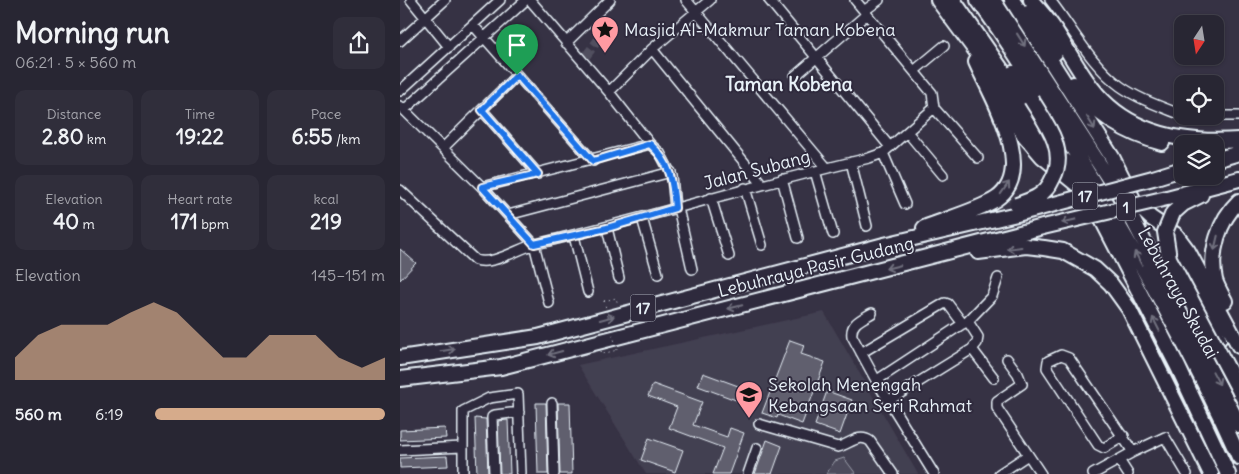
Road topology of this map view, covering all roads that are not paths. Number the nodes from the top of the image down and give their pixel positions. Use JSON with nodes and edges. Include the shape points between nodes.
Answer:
{"nodes":[{"id":1,"x":411,"y":0,"type":"edge"},
{"id":2,"x":445,"y":0,"type":"edge"},
{"id":3,"x":500,"y":0,"type":"edge"},
{"id":4,"x":526,"y":0,"type":"edge"},
{"id":5,"x":530,"y":0,"type":"edge"},
{"id":6,"x":610,"y":0,"type":"edge"},
{"id":7,"x":686,"y":0,"type":"edge"},
{"id":8,"x":710,"y":0,"type":"edge"},
{"id":9,"x":770,"y":0,"type":"edge"},
{"id":10,"x":856,"y":0,"type":"edge"},
{"id":11,"x":879,"y":0,"type":"edge"},
{"id":12,"x":938,"y":0,"type":"edge"},
{"id":13,"x":953,"y":0,"type":"edge"},
{"id":14,"x":962,"y":0,"type":"edge"},
{"id":15,"x":978,"y":0,"type":"edge"},
{"id":16,"x":993,"y":0,"type":"edge"},
{"id":17,"x":1012,"y":0,"type":"edge"},
{"id":18,"x":1017,"y":0,"type":"edge"},
{"id":19,"x":1031,"y":0,"type":"edge"},
{"id":20,"x":1050,"y":0,"type":"edge"},
{"id":21,"x":696,"y":11,"type":"junction"},
{"id":22,"x":866,"y":12,"type":"junction"},
{"id":23,"x":425,"y":18,"type":"junction"},
{"id":24,"x":473,"y":25,"type":"junction"},
{"id":25,"x":484,"y":37,"type":"junction"},
{"id":26,"x":965,"y":37,"type":"junction"},
{"id":27,"x":400,"y":41,"type":"edge"},
{"id":28,"x":566,"y":42,"type":"junction"},
{"id":29,"x":944,"y":46,"type":"dead end"},
{"id":30,"x":448,"y":47,"type":"junction"},
{"id":31,"x":652,"y":49,"type":"junction"},
{"id":32,"x":1049,"y":51,"type":"junction"},
{"id":33,"x":816,"y":56,"type":"junction"},
{"id":34,"x":914,"y":71,"type":"junction"},
{"id":35,"x":517,"y":75,"type":"junction"},
{"id":36,"x":795,"y":76,"type":"dead end"},
{"id":37,"x":400,"y":91,"type":"edge"},
{"id":38,"x":609,"y":92,"type":"junction"},
{"id":39,"x":934,"y":105,"type":"junction"},
{"id":40,"x":402,"y":108,"type":"edge"},
{"id":41,"x":482,"y":110,"type":"junction"},
{"id":42,"x":1174,"y":112,"type":"edge"},
{"id":43,"x":1224,"y":116,"type":"edge"},
{"id":44,"x":1239,"y":116,"type":"edge"},
{"id":45,"x":908,"y":133,"type":"junction"},
{"id":46,"x":1239,"y":142,"type":"edge"},
{"id":47,"x":650,"y":144,"type":"junction"},
{"id":48,"x":1174,"y":146,"type":"edge"},
{"id":49,"x":1224,"y":146,"type":"edge"},
{"id":50,"x":443,"y":148,"type":"junction"},
{"id":51,"x":886,"y":150,"type":"junction"},
{"id":52,"x":1239,"y":153,"type":"edge"},
{"id":53,"x":1224,"y":157,"type":"edge"},
{"id":54,"x":978,"y":158,"type":"dead end"},
{"id":55,"x":593,"y":161,"type":"junction"},
{"id":56,"x":851,"y":162,"type":"junction"},
{"id":57,"x":827,"y":168,"type":"junction"},
{"id":58,"x":815,"y":171,"type":"junction"},
{"id":59,"x":1174,"y":171,"type":"edge"},
{"id":60,"x":671,"y":172,"type":"junction"},
{"id":61,"x":538,"y":174,"type":"junction"},
{"id":62,"x":943,"y":175,"type":"dead end"},
{"id":63,"x":782,"y":179,"type":"junction"},
{"id":64,"x":1233,"y":181,"type":"edge"},
{"id":65,"x":762,"y":184,"type":"junction"},
{"id":66,"x":482,"y":187,"type":"junction"},
{"id":67,"x":746,"y":188,"type":"junction"},
{"id":68,"x":400,"y":190,"type":"edge"},
{"id":69,"x":711,"y":198,"type":"junction"},
{"id":70,"x":1103,"y":198,"type":"junction"},
{"id":71,"x":1122,"y":199,"type":"junction"},
{"id":72,"x":1239,"y":201,"type":"edge"},
{"id":73,"x":905,"y":204,"type":"dead end"},
{"id":74,"x":677,"y":208,"type":"junction"},
{"id":75,"x":1017,"y":209,"type":"junction"},
{"id":76,"x":508,"y":215,"type":"junction"},
{"id":77,"x":642,"y":218,"type":"junction"},
{"id":78,"x":867,"y":226,"type":"dead end"},
{"id":79,"x":607,"y":228,"type":"junction"},
{"id":80,"x":833,"y":234,"type":"dead end"},
{"id":81,"x":574,"y":236,"type":"junction"},
{"id":82,"x":798,"y":238,"type":"dead end"},
{"id":83,"x":534,"y":244,"type":"junction"},
{"id":84,"x":884,"y":244,"type":"junction"},
{"id":85,"x":762,"y":245,"type":"dead end"},
{"id":86,"x":940,"y":255,"type":"junction"},
{"id":87,"x":729,"y":256,"type":"dead end"},
{"id":88,"x":692,"y":269,"type":"dead end"},
{"id":89,"x":658,"y":274,"type":"dead end"},
{"id":90,"x":619,"y":278,"type":"dead end"},
{"id":91,"x":998,"y":278,"type":"dead end"},
{"id":92,"x":588,"y":292,"type":"dead end"},
{"id":93,"x":549,"y":303,"type":"dead end"},
{"id":94,"x":872,"y":313,"type":"dead end"},
{"id":95,"x":964,"y":324,"type":"junction"},
{"id":96,"x":1239,"y":328,"type":"edge"},
{"id":97,"x":1239,"y":346,"type":"edge"},
{"id":98,"x":972,"y":349,"type":"junction"},
{"id":99,"x":861,"y":353,"type":"junction"},
{"id":100,"x":400,"y":358,"type":"edge"},
{"id":101,"x":1007,"y":359,"type":"dead end"},
{"id":102,"x":994,"y":378,"type":"dead end"},
{"id":103,"x":400,"y":379,"type":"edge"},
{"id":104,"x":1239,"y":379,"type":"edge"},
{"id":105,"x":876,"y":380,"type":"junction"},
{"id":106,"x":1239,"y":390,"type":"edge"},
{"id":107,"x":888,"y":401,"type":"junction"},
{"id":108,"x":552,"y":403,"type":"dead end"},
{"id":109,"x":519,"y":412,"type":"junction"},
{"id":110,"x":759,"y":424,"type":"dead end"},
{"id":111,"x":1239,"y":425,"type":"edge"},
{"id":112,"x":1124,"y":436,"type":"junction"},
{"id":113,"x":462,"y":447,"type":"junction"},
{"id":114,"x":757,"y":448,"type":"dead end"},
{"id":115,"x":400,"y":450,"type":"edge"},
{"id":116,"x":1133,"y":452,"type":"junction"},
{"id":117,"x":1028,"y":455,"type":"junction"},
{"id":118,"x":1239,"y":457,"type":"edge"},
{"id":119,"x":1119,"y":460,"type":"junction"},
{"id":120,"x":463,"y":474,"type":"edge"},
{"id":121,"x":494,"y":474,"type":"edge"},
{"id":122,"x":522,"y":474,"type":"edge"},
{"id":123,"x":554,"y":474,"type":"edge"},
{"id":124,"x":748,"y":474,"type":"edge"},
{"id":125,"x":893,"y":474,"type":"edge"},
{"id":126,"x":934,"y":474,"type":"edge"},
{"id":127,"x":999,"y":474,"type":"edge"},
{"id":128,"x":1041,"y":474,"type":"edge"},
{"id":129,"x":1095,"y":474,"type":"edge"},
{"id":130,"x":1128,"y":474,"type":"edge"},
{"id":131,"x":1187,"y":474,"type":"edge"},
{"id":132,"x":1212,"y":474,"type":"edge"},
{"id":133,"x":1228,"y":474,"type":"edge"}],
"edges":[{"from":1,"to":23,"type":"street"},
{"from":2,"to":23,"type":"street"},
{"from":3,"to":24,"type":"street"},
{"from":4,"to":25,"type":"street"},
{"from":5,"to":28,"type":"street"},
{"from":6,"to":28,"type":"street"},
{"from":7,"to":21,"type":"street"},
{"from":8,"to":21,"type":"street"},
{"from":9,"to":33,"type":"street"},
{"from":10,"to":22,"type":"street"},
{"from":11,"to":22,"type":"street"},
{"from":12,"to":26,"type":"highway"},
{"from":13,"to":70,"type":"highway","via":[[1006,76],[1034,131]]},
{"from":14,"to":75,"type":"highway","bridge":true,"via":[[1031,99],[1057,148],[1059,162],[1046,190]]},
{"from":15,"to":70,"type":"highway","name":"Lebuhraya Skudai","number":"1","via":[[1009,42]]},
{"from":16,"to":71,"type":"highway","name":"Lebuhraya Skudai","number":"1","one_way":true},
{"from":17,"to":32,"type":"highway"},
{"from":18,"to":32,"type":"highway","via":[[1042,30]]},
{"from":19,"to":46,"type":"highway","via":[[1092,88],[1115,111],[1147,129],[1180,140]]},
{"from":20,"to":42,"type":"street","via":[[1110,78],[1128,91]]},
{"from":21,"to":31,"type":"street"},
{"from":21,"to":57,"type":"street"},
{"from":22,"to":33,"type":"street"},
{"from":22,"to":34,"type":"street"},
{"from":23,"to":27,"type":"street"},
{"from":23,"to":30,"type":"street"},
{"from":24,"to":25,"type":"street"},
{"from":24,"to":30,"type":"street"},
{"from":25,"to":35,"type":"street"},
{"from":25,"to":40,"type":"street"},
{"from":84,"to":26,"type":"highway","one_way":true,"via":[[982,206],[1008,188],[1013,173],[1009,138]]},
{"from":133,"to":26,"type":"highway","one_way":true,"via":[[1178,368],[1086,191],[1042,156],[1024,135],[988,66]]},
{"from":28,"to":38,"type":"street","via":[[584,58]]},
{"from":29,"to":34,"type":"street"},
{"from":30,"to":37,"type":"street"},
{"from":31,"to":38,"type":"street"},
{"from":31,"to":65,"type":"street"},
{"from":32,"to":48,"type":"highway","via":[[1077,88],[1108,118],[1144,138]]},
{"from":32,"to":97,"type":"highway","one_way":true,"via":[[1112,157],[1135,204],[1176,235],[1188,251]]},
{"from":33,"to":36,"type":"street"},
{"from":33,"to":51,"type":"street"},
{"from":34,"to":39,"type":"street","via":[[932,93]]},
{"from":35,"to":41,"type":"street"},
{"from":35,"to":55,"type":"street"},
{"from":38,"to":47,"type":"street"},
{"from":39,"to":45,"type":"street","name":"Jalan Subang"},
{"from":39,"to":54,"type":"street"},
{"from":40,"to":50,"type":"street"},
{"from":41,"to":50,"type":"street"},
{"from":41,"to":61,"type":"street"},
{"from":43,"to":44,"type":"street"},
{"from":45,"to":51,"type":"street","name":"Jalan Subang"},
{"from":45,"to":62,"type":"street"},
{"from":46,"to":49,"type":"highway"},
{"from":47,"to":55,"type":"street"},
{"from":47,"to":60,"type":"street","via":[[660,153]]},
{"from":50,"to":66,"type":"street"},
{"from":51,"to":56,"type":"street","name":"Jalan Subang"},
{"from":51,"to":73,"type":"street"},
{"from":52,"to":53,"type":"highway"},
{"from":55,"to":61,"type":"street"},
{"from":56,"to":57,"type":"street","name":"Jalan Subang"},
{"from":56,"to":78,"type":"street"},
{"from":57,"to":58,"type":"street","name":"Jalan Subang"},
{"from":58,"to":63,"type":"street","name":"Jalan Subang"},
{"from":58,"to":80,"type":"street"},
{"from":59,"to":75,"type":"highway","name":"Lebuhraya Pasir Gudang","number":"17","bridge":true},
{"from":60,"to":74,"type":"street"},
{"from":60,"to":76,"type":"street"},
{"from":61,"to":66,"type":"street"},
{"from":63,"to":65,"type":"street","name":"Jalan Subang"},
{"from":63,"to":82,"type":"street"},
{"from":64,"to":86,"type":"highway","name":"Lebuhraya Pasir Gudang","number":"17","one_way":true,"bridge":true},
{"from":64,"to":106,"type":"highway","bridge":true,"via":[[1183,204],[1173,213],[1164,232],[1169,258]]},
{"from":65,"to":67,"type":"street","name":"Jalan Subang"},
{"from":66,"to":76,"type":"street"},
{"from":67,"to":69,"type":"street","name":"Jalan Subang"},
{"from":67,"to":85,"type":"street"},
{"from":68,"to":83,"type":"street","name":"Jalan Subang","via":[[475,260],[480,262]]},
{"from":69,"to":74,"type":"street","name":"Jalan Subang"},
{"from":69,"to":87,"type":"street"},
{"from":118,"to":70,"type":"highway","name":"Lebuhraya Skudai","number":"1","one_way":true,"via":[[1206,383]]},
{"from":71,"to":104,"type":"highway","via":[[1179,252]]},
{"from":71,"to":111,"type":"highway","name":"Lebuhraya Skudai","number":"1","one_way":true},
{"from":72,"to":96,"type":"highway","one_way":true,"via":[[1219,233],[1214,265],[1216,282]]},
{"from":74,"to":77,"type":"street","name":"Jalan Subang"},
{"from":74,"to":88,"type":"street"},
{"from":75,"to":84,"type":"highway","name":"Lebuhraya Pasir Gudang","number":"17"},
{"from":76,"to":83,"type":"street"},
{"from":77,"to":79,"type":"street","name":"Jalan Subang"},
{"from":77,"to":89,"type":"street"},
{"from":79,"to":81,"type":"street","name":"Jalan Subang"},
{"from":79,"to":90,"type":"street"},
{"from":81,"to":83,"type":"street","name":"Jalan Subang"},
{"from":81,"to":92,"type":"street"},
{"from":83,"to":93,"type":"street"},
{"from":100,"to":84,"type":"highway","name":"Lebuhraya Pasir Gudang","number":"17","one_way":true,"via":[[538,336]]},
{"from":86,"to":103,"type":"highway","name":"Lebuhraya Pasir Gudang","number":"17","one_way":true,"via":[[501,367]]},
{"from":132,"to":86,"type":"highway","one_way":true,"via":[[1129,309],[1095,269],[1063,251],[1026,246]]},
{"from":91,"to":95,"type":"street","via":[[992,296]]},
{"from":94,"to":99,"type":"street","via":[[852,328],[852,336]]},
{"from":95,"to":98,"type":"street","via":[[978,337]]},
{"from":95,"to":99,"type":"street","via":[[944,303]]},
{"from":95,"to":105,"type":"street"},
{"from":98,"to":102,"type":"street"},
{"from":98,"to":107,"type":"street"},
{"from":99,"to":105,"type":"street"},
{"from":101,"to":117,"type":"street","via":[[1022,384],[997,401],[997,408]]},
{"from":105,"to":107,"type":"street"},
{"from":107,"to":126,"type":"street"},
{"from":108,"to":123,"type":"street"},
{"from":109,"to":113,"type":"street","via":[[518,394],[489,398],[463,411]]},
{"from":109,"to":121,"type":"street","via":[[492,417]]},
{"from":109,"to":122,"type":"street"},
{"from":110,"to":125,"type":"street","via":[[838,447],[866,438]]},
{"from":112,"to":112,"type":"street","via":[[1069,358],[1061,355],[1048,361],[1047,368],[1098,445],[1104,448]]},
{"from":112,"to":116,"type":"street"},
{"from":113,"to":115,"type":"street"},
{"from":113,"to":120,"type":"street"},
{"from":114,"to":124,"type":"street"},
{"from":116,"to":119,"type":"street"},
{"from":116,"to":131,"type":"street","via":[[1165,438]]},
{"from":117,"to":127,"type":"street"},
{"from":117,"to":128,"type":"street"},
{"from":119,"to":129,"type":"street"},
{"from":119,"to":130,"type":"street"}]}
